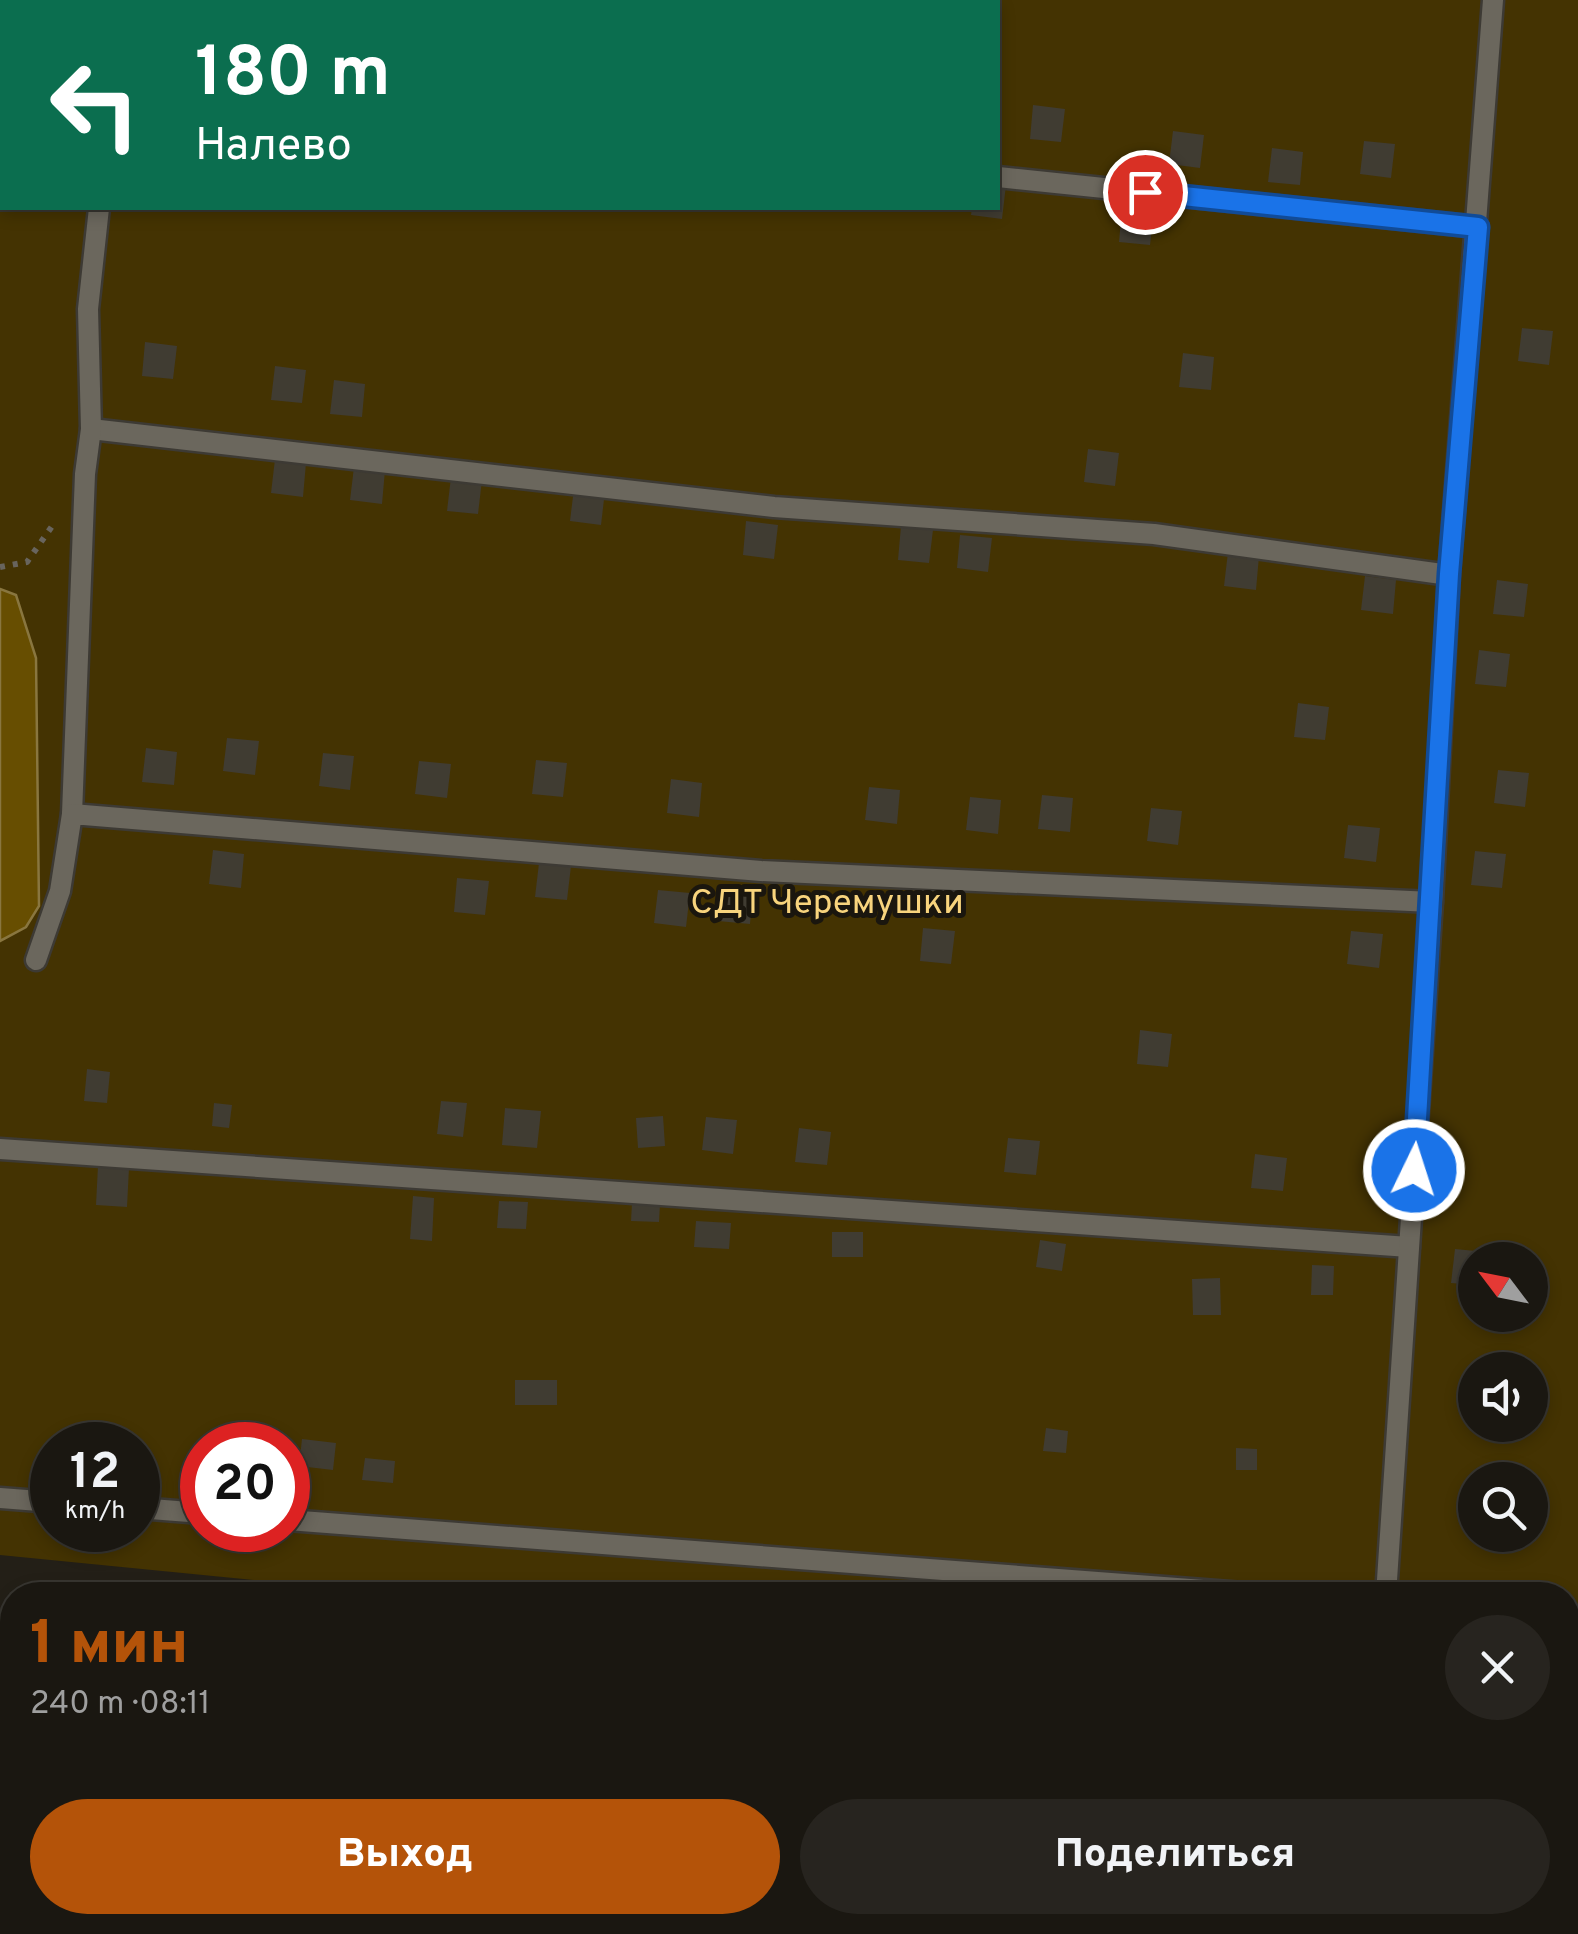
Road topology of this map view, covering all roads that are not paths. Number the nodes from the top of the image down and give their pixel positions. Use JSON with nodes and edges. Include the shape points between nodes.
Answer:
{"nodes":[{"id":1,"x":1493,"y":0,"type":"edge"},
{"id":2,"x":1000,"y":177,"type":"edge"},
{"id":3,"x":99,"y":210,"type":"edge"},
{"id":4,"x":1478,"y":227,"type":"junction"},
{"id":5,"x":91,"y":429,"type":"junction"},
{"id":6,"x":1449,"y":574,"type":"junction"},
{"id":7,"x":72,"y":814,"type":"junction"},
{"id":8,"x":1432,"y":902,"type":"junction"},
{"id":9,"x":36,"y":960,"type":"dead end"},
{"id":10,"x":0,"y":1149,"type":"edge"},
{"id":11,"x":1409,"y":1247,"type":"junction"},
{"id":12,"x":0,"y":1498,"type":"edge"},
{"id":13,"x":30,"y":1500,"type":"edge"},
{"id":14,"x":310,"y":1522,"type":"edge"},
{"id":15,"x":1099,"y":1582,"type":"edge"},
{"id":16,"x":1387,"y":1582,"type":"edge"}],
"edges":[{"from":1,"to":4,"type":"lane"},
{"from":2,"to":4,"type":"lane"},
{"from":3,"to":5,"type":"lane","via":[[88,310]]},
{"from":4,"to":6,"type":"lane"},
{"from":5,"to":6,"type":"lane","via":[[774,507],[1154,534]]},
{"from":5,"to":7,"type":"lane"},
{"from":6,"to":8,"type":"lane"},
{"from":7,"to":8,"type":"lane","via":[[761,871]]},
{"from":7,"to":9,"type":"lane","via":[[60,891]]},
{"from":8,"to":11,"type":"lane"},
{"from":10,"to":11,"type":"lane"},
{"from":11,"to":16,"type":"lane"},
{"from":12,"to":13,"type":"lane"},
{"from":14,"to":15,"type":"lane"}]}
